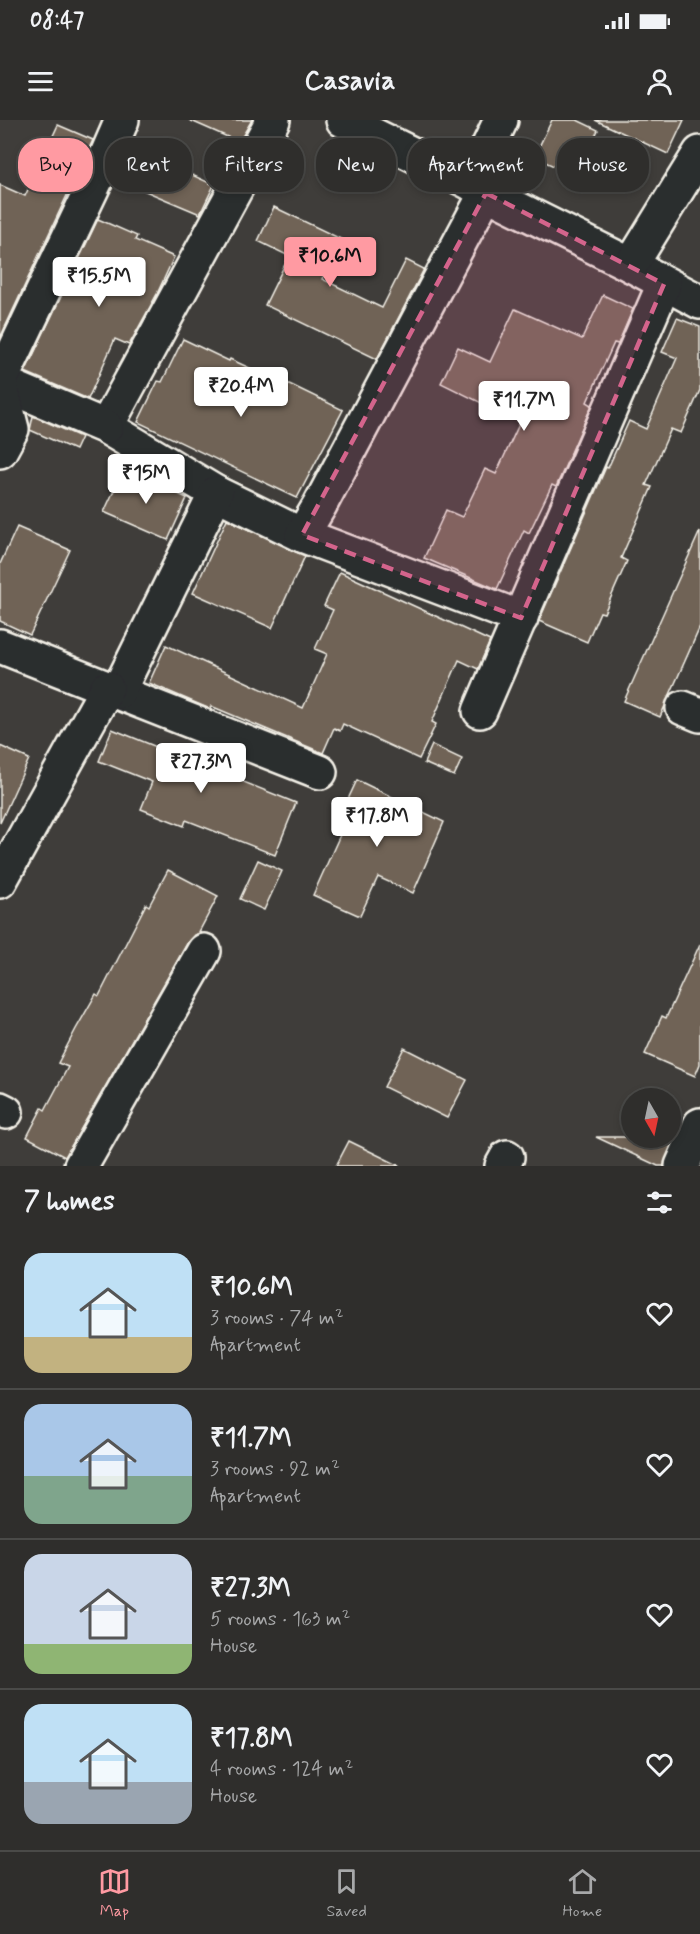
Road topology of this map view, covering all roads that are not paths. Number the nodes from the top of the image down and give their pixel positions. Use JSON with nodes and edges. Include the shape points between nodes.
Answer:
{"nodes":[{"id":1,"x":122,"y":120,"type":"edge"},
{"id":2,"x":273,"y":120,"type":"edge"},
{"id":3,"x":343,"y":120,"type":"edge"},
{"id":4,"x":501,"y":120,"type":"edge"},
{"id":5,"x":495,"y":138,"type":"edge"},
{"id":6,"x":408,"y":153,"type":"edge"},
{"id":7,"x":700,"y":153,"type":"edge"},
{"id":8,"x":476,"y":192,"type":"edge"},
{"id":9,"x":486,"y":192,"type":"edge"},
{"id":10,"x":631,"y":264,"type":"junction"},
{"id":11,"x":664,"y":284,"type":"junction"},
{"id":12,"x":700,"y":302,"type":"edge"},
{"id":13,"x":0,"y":382,"type":"edge"},
{"id":14,"x":106,"y":427,"type":"junction"},
{"id":15,"x":0,"y":451,"type":"edge"},
{"id":16,"x":216,"y":493,"type":"junction"},
{"id":17,"x":302,"y":535,"type":"junction"},
{"id":18,"x":521,"y":618,"type":"junction"},
{"id":19,"x":0,"y":646,"type":"edge"},
{"id":20,"x":113,"y":690,"type":"junction"},
{"id":21,"x":480,"y":711,"type":"dead end"},
{"id":22,"x":320,"y":772,"type":"dead end"},
{"id":23,"x":0,"y":881,"type":"edge"},
{"id":24,"x":204,"y":951,"type":"dead end"},
{"id":25,"x":700,"y":1125,"type":"edge"},
{"id":26,"x":81,"y":1166,"type":"edge"},
{"id":27,"x":682,"y":1166,"type":"edge"}],
"edges":[{"from":1,"to":13,"type":"street"},
{"from":2,"to":14,"type":"street"},
{"from":3,"to":6,"type":"street"},
{"from":4,"to":5,"type":"street"},
{"from":7,"to":10,"type":"street"},
{"from":8,"to":17,"type":"street"},
{"from":9,"to":10,"type":"street"},
{"from":10,"to":11,"type":"street"},
{"from":11,"to":12,"type":"street"},
{"from":11,"to":18,"type":"street"},
{"from":13,"to":14,"type":"street"},
{"from":13,"to":15,"type":"street","via":[[12,429]]},
{"from":14,"to":16,"type":"street"},
{"from":16,"to":17,"type":"street"},
{"from":16,"to":20,"type":"street"},
{"from":17,"to":18,"type":"street"},
{"from":18,"to":21,"type":"street"},
{"from":19,"to":20,"type":"street"},
{"from":20,"to":22,"type":"street"},
{"from":20,"to":23,"type":"street"},
{"from":24,"to":26,"type":"street"},
{"from":25,"to":27,"type":"street"}]}
